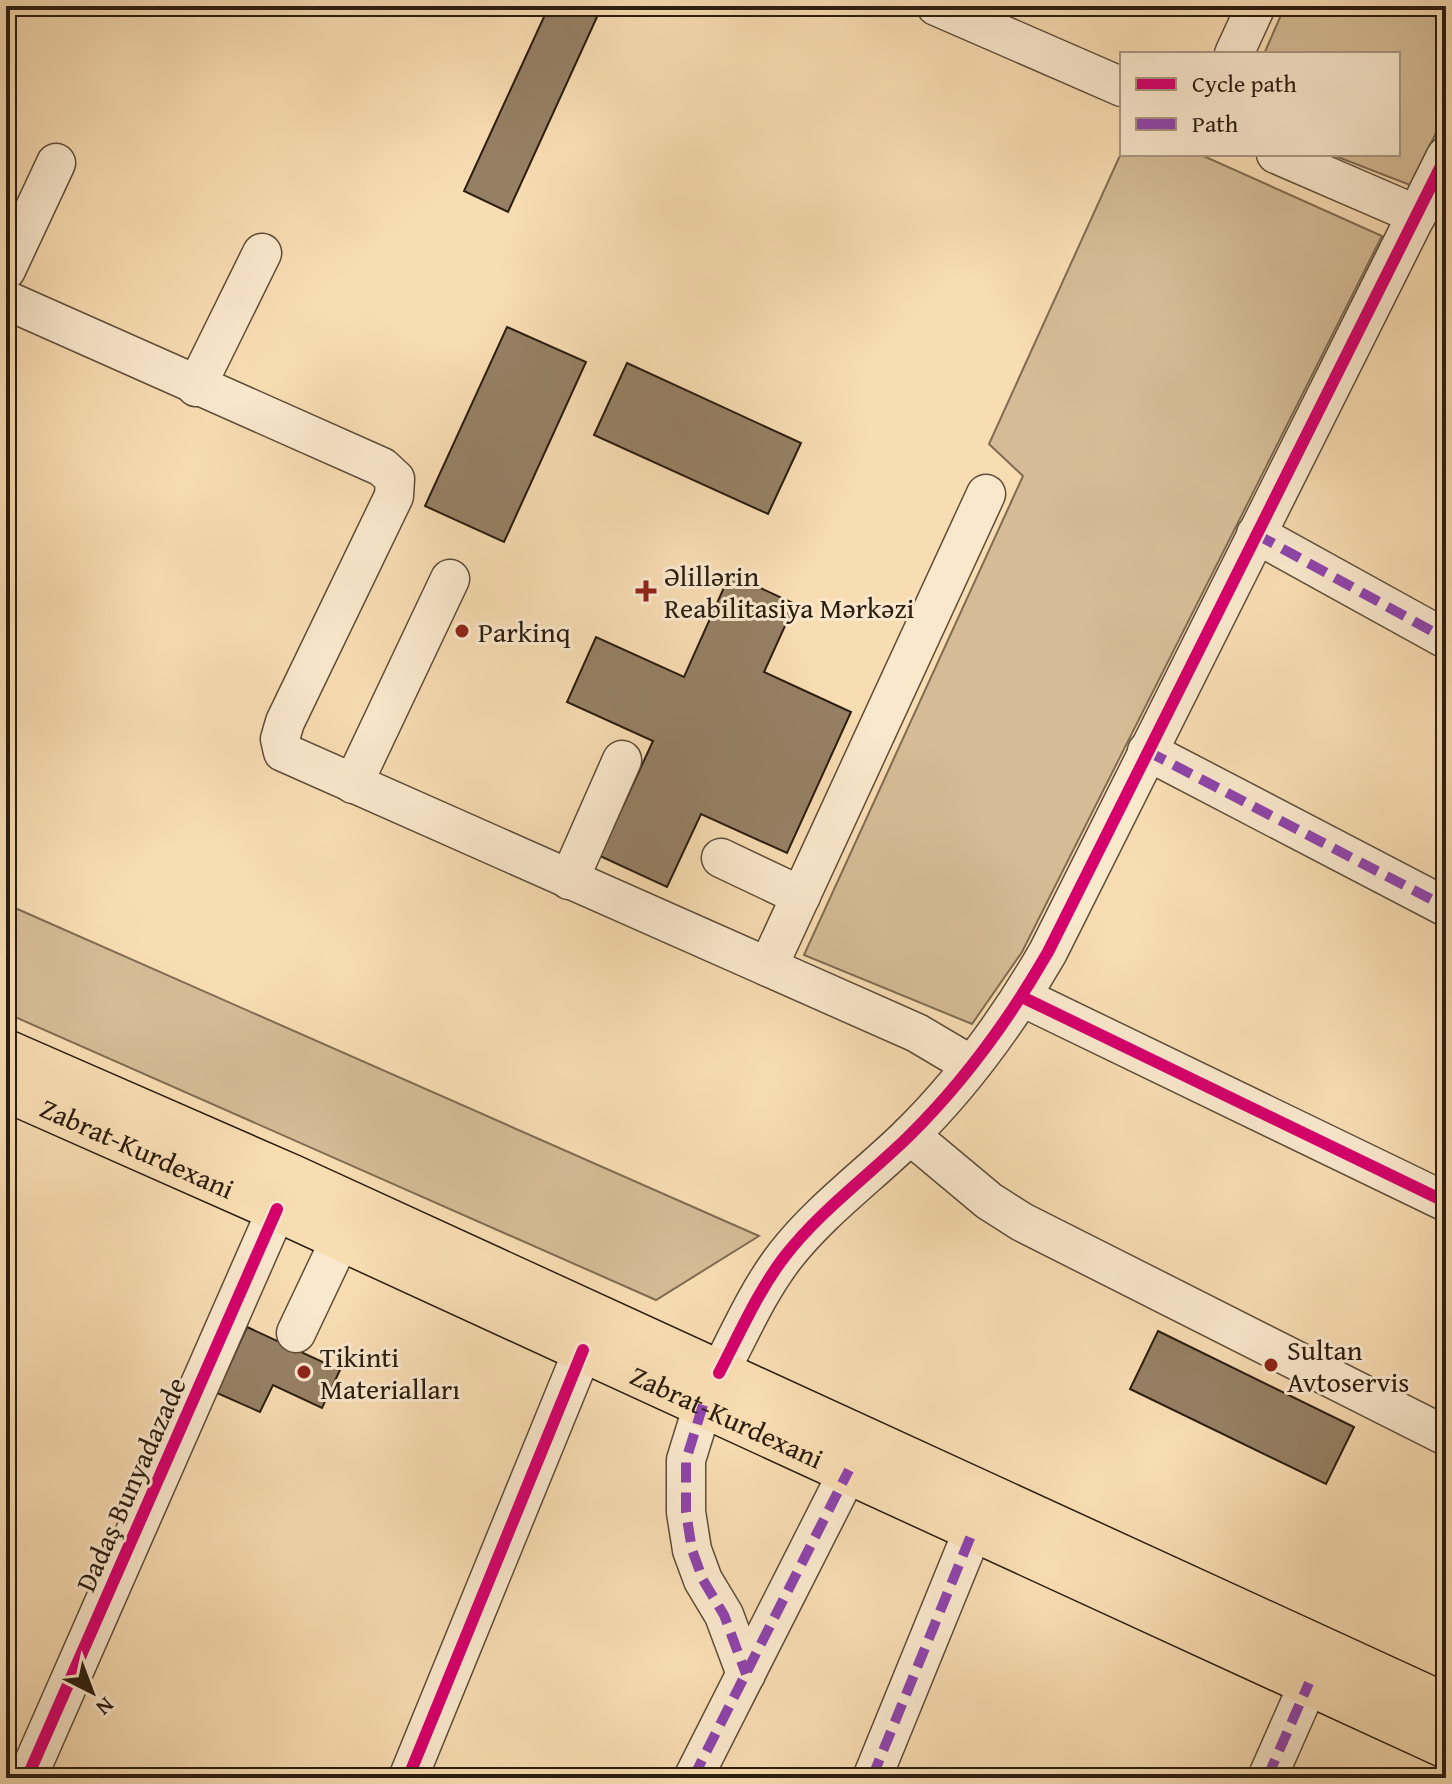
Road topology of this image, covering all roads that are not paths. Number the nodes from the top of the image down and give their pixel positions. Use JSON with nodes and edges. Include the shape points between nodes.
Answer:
{"nodes":[{"id":1,"x":936,"y":6,"type":"edge"},
{"id":2,"x":1256,"y":6,"type":"edge"},
{"id":3,"x":1235,"y":52,"type":"edge"},
{"id":4,"x":1120,"y":86,"type":"edge"},
{"id":5,"x":1281,"y":156,"type":"edge"},
{"id":6,"x":1446,"y":156,"type":"edge"},
{"id":7,"x":56,"y":163,"type":"dead end"},
{"id":8,"x":1417,"y":215,"type":"junction"},
{"id":9,"x":262,"y":253,"type":"dead end"},
{"id":10,"x":6,"y":270,"type":"edge"},
{"id":11,"x":6,"y":300,"type":"edge"},
{"id":12,"x":196,"y":387,"type":"junction"},
{"id":13,"x":986,"y":494,"type":"dead end"},
{"id":14,"x":1256,"y":534,"type":"junction"},
{"id":15,"x":450,"y":579,"type":"dead end"},
{"id":16,"x":1446,"y":639,"type":"edge"},
{"id":17,"x":1147,"y":751,"type":"junction"},
{"id":18,"x":622,"y":760,"type":"dead end"},
{"id":19,"x":353,"y":784,"type":"junction"},
{"id":20,"x":721,"y":858,"type":"dead end"},
{"id":21,"x":569,"y":880,"type":"junction"},
{"id":22,"x":801,"y":896,"type":"junction"},
{"id":23,"x":1446,"y":907,"type":"edge"},
{"id":24,"x":768,"y":967,"type":"junction"},
{"id":25,"x":1022,"y":997,"type":"junction"},
{"id":26,"x":6,"y":1052,"type":"edge"},
{"id":27,"x":971,"y":1065,"type":"junction"},
{"id":28,"x":6,"y":1089,"type":"edge"},
{"id":29,"x":910,"y":1135,"type":"junction"},
{"id":30,"x":1446,"y":1202,"type":"edge"},
{"id":31,"x":277,"y":1209,"type":"junction"},
{"id":32,"x":341,"y":1238,"type":"junction"},
{"id":33,"x":296,"y":1333,"type":"dead end"},
{"id":34,"x":583,"y":1350,"type":"junction"},
{"id":35,"x":711,"y":1389,"type":"junction"},
{"id":36,"x":1446,"y":1436,"type":"edge"},
{"id":37,"x":849,"y":1470,"type":"junction"},
{"id":38,"x":974,"y":1528,"type":"junction"},
{"id":39,"x":746,"y":1674,"type":"junction"},
{"id":40,"x":1309,"y":1683,"type":"junction"},
{"id":41,"x":1446,"y":1706,"type":"edge"},
{"id":42,"x":1446,"y":1746,"type":"edge"},
{"id":43,"x":27,"y":1778,"type":"edge"},
{"id":44,"x":408,"y":1778,"type":"edge"},
{"id":45,"x":693,"y":1778,"type":"edge"},
{"id":46,"x":872,"y":1778,"type":"edge"},
{"id":47,"x":1267,"y":1778,"type":"edge"}],
"edges":[{"from":1,"to":4,"type":"street"},
{"from":2,"to":3,"type":"street"},
{"from":5,"to":8,"type":"street"},
{"from":6,"to":8,"type":"street"},
{"from":7,"to":10,"type":"street"},
{"from":8,"to":14,"type":"street"},
{"from":9,"to":12,"type":"street"},
{"from":11,"to":12,"type":"street"},
{"from":12,"to":19,"type":"street","via":[[382,467],[395,479],[394,496],[280,739],[283,752]]},
{"from":13,"to":22,"type":"street"},
{"from":14,"to":16,"type":"street"},
{"from":14,"to":17,"type":"street"},
{"from":15,"to":19,"type":"street"},
{"from":17,"to":23,"type":"street"},
{"from":17,"to":25,"type":"street"},
{"from":18,"to":21,"type":"street"},
{"from":19,"to":21,"type":"street"},
{"from":20,"to":22,"type":"street"},
{"from":21,"to":24,"type":"street"},
{"from":22,"to":24,"type":"street"},
{"from":24,"to":27,"type":"street","via":[[917,1033]]},
{"from":25,"to":27,"type":"street"},
{"from":25,"to":30,"type":"street"},
{"from":26,"to":35,"type":"main road","via":[[292,1177]]},
{"from":27,"to":29,"type":"street"},
{"from":28,"to":31,"type":"main road","name":"Zabrat-Kurdexani"},
{"from":29,"to":35,"type":"street","via":[[786,1255],[760,1292]]},
{"from":29,"to":36,"type":"street","via":[[1022,1222]]},
{"from":31,"to":32,"type":"main road","name":"Zabrat-Kurdexani"},
{"from":31,"to":43,"type":"street","name":"Dadaş Bunyadazade"},
{"from":32,"to":33,"type":"street"},
{"from":32,"to":34,"type":"main road","name":"Zabrat-Kurdexani"},
{"from":34,"to":35,"type":"main road","name":"Zabrat-Kurdexani"},
{"from":34,"to":44,"type":"street"},
{"from":35,"to":37,"type":"main road","name":"Zabrat-Kurdexani"},
{"from":35,"to":39,"type":"street","via":[[686,1460],[686,1512],[703,1580],[724,1615]]},
{"from":35,"to":41,"type":"main road"},
{"from":37,"to":38,"type":"main road","name":"Zabrat-Kurdexani"},
{"from":37,"to":39,"type":"street"},
{"from":38,"to":40,"type":"main road","name":"Zabrat-Kurdexani"},
{"from":38,"to":46,"type":"street"},
{"from":39,"to":45,"type":"street"},
{"from":40,"to":42,"type":"main road","name":"Zabrat-Kurdexani"},
{"from":40,"to":47,"type":"street"}]}
